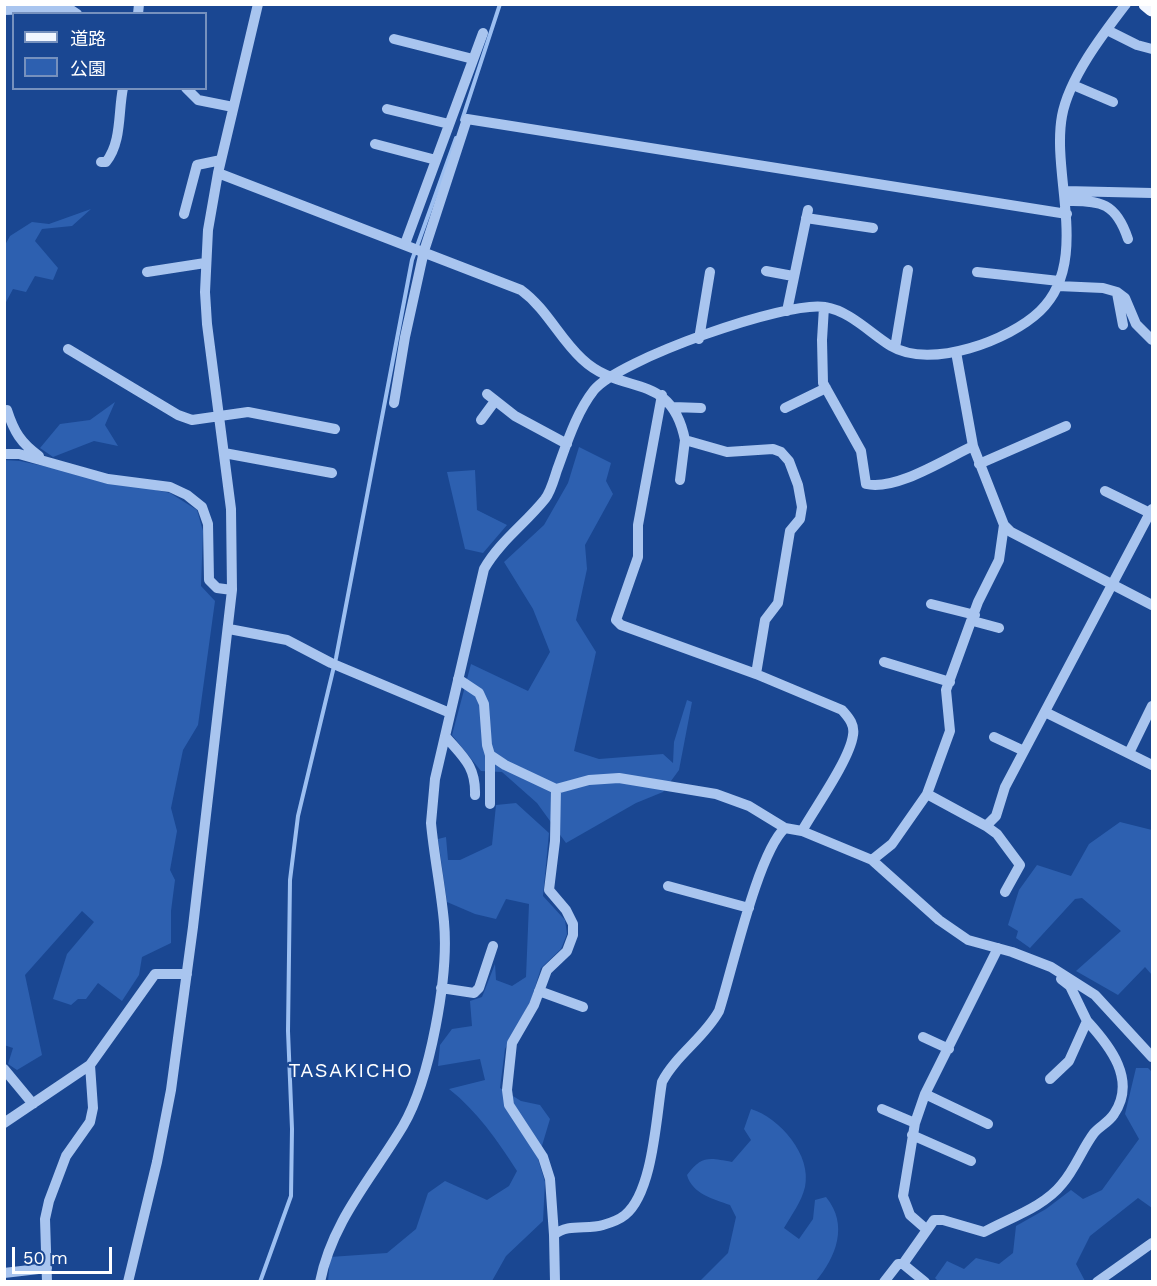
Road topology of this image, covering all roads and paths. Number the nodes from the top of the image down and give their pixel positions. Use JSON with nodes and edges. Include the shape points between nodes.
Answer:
{"nodes":[{"id":1,"x":258,"y":4,"type":"edge"},
{"id":2,"x":1126,"y":4,"type":"edge"},
{"id":3,"x":1146,"y":4,"type":"edge"},
{"id":4,"x":1152,"y":9,"type":"edge"},
{"id":5,"x":4,"y":10,"type":"edge"},
{"id":6,"x":73,"y":12,"type":"edge"},
{"id":7,"x":1107,"y":30,"type":"junction"},
{"id":8,"x":483,"y":33,"type":"dead end"},
{"id":9,"x":394,"y":39,"type":"dead end"},
{"id":10,"x":1152,"y":49,"type":"edge"},
{"id":11,"x":474,"y":59,"type":"junction"},
{"id":12,"x":1073,"y":85,"type":"junction"},
{"id":13,"x":123,"y":90,"type":"edge"},
{"id":14,"x":188,"y":90,"type":"edge"},
{"id":15,"x":1113,"y":102,"type":"dead end"},
{"id":16,"x":233,"y":107,"type":"junction"},
{"id":17,"x":387,"y":109,"type":"dead end"},
{"id":18,"x":449,"y":124,"type":"junction"},
{"id":19,"x":375,"y":144,"type":"dead end"},
{"id":20,"x":221,"y":160,"type":"junction"},
{"id":21,"x":436,"y":160,"type":"junction"},
{"id":22,"x":101,"y":162,"type":"dead end"},
{"id":23,"x":218,"y":173,"type":"junction"},
{"id":24,"x":1152,"y":194,"type":"edge"},
{"id":25,"x":1065,"y":196,"type":"junction"},
{"id":26,"x":184,"y":214,"type":"dead end"},
{"id":27,"x":1067,"y":214,"type":"junction"},
{"id":28,"x":873,"y":228,"type":"dead end"},
{"id":29,"x":1128,"y":239,"type":"dead end"},
{"id":30,"x":415,"y":247,"type":"junction"},
{"id":31,"x":205,"y":264,"type":"junction"},
{"id":32,"x":908,"y":270,"type":"dead end"},
{"id":33,"x":766,"y":271,"type":"dead end"},
{"id":34,"x":147,"y":272,"type":"dead end"},
{"id":35,"x":710,"y":272,"type":"dead end"},
{"id":36,"x":977,"y":272,"type":"dead end"},
{"id":37,"x":792,"y":276,"type":"junction"},
{"id":38,"x":1059,"y":284,"type":"junction"},
{"id":39,"x":1117,"y":292,"type":"junction"},
{"id":40,"x":824,"y":307,"type":"junction"},
{"id":41,"x":787,"y":310,"type":"junction"},
{"id":42,"x":1123,"y":325,"type":"dead end"},
{"id":43,"x":699,"y":339,"type":"junction"},
{"id":44,"x":1152,"y":340,"type":"edge"},
{"id":45,"x":896,"y":348,"type":"junction"},
{"id":46,"x":68,"y":349,"type":"dead end"},
{"id":47,"x":956,"y":352,"type":"junction"},
{"id":48,"x":608,"y":378,"type":"junction"},
{"id":49,"x":826,"y":388,"type":"junction"},
{"id":50,"x":662,"y":395,"type":"junction"},
{"id":51,"x":394,"y":403,"type":"dead end"},
{"id":52,"x":673,"y":407,"type":"junction"},
{"id":53,"x":701,"y":408,"type":"dead end"},
{"id":54,"x":785,"y":408,"type":"dead end"},
{"id":55,"x":8,"y":410,"type":"dead end"},
{"id":56,"x":217,"y":415,"type":"junction"},
{"id":57,"x":481,"y":420,"type":"dead end"},
{"id":58,"x":1066,"y":426,"type":"dead end"},
{"id":59,"x":335,"y":429,"type":"dead end"},
{"id":60,"x":685,"y":440,"type":"junction"},
{"id":61,"x":567,"y":444,"type":"junction"},
{"id":62,"x":4,"y":445,"type":"edge"},
{"id":63,"x":973,"y":446,"type":"junction"},
{"id":64,"x":224,"y":453,"type":"junction"},
{"id":65,"x":4,"y":454,"type":"edge"},
{"id":66,"x":19,"y":454,"type":"junction"},
{"id":67,"x":50,"y":464,"type":"junction"},
{"id":68,"x":979,"y":464,"type":"junction"},
{"id":69,"x":332,"y":473,"type":"dead end"},
{"id":70,"x":680,"y":480,"type":"dead end"},
{"id":71,"x":1105,"y":491,"type":"dead end"},
{"id":72,"x":1151,"y":511,"type":"edge"},
{"id":73,"x":1004,"y":525,"type":"junction"},
{"id":74,"x":1113,"y":584,"type":"junction"},
{"id":75,"x":232,"y":590,"type":"junction"},
{"id":76,"x":931,"y":604,"type":"dead end"},
{"id":77,"x":1152,"y":605,"type":"edge"},
{"id":78,"x":974,"y":618,"type":"junction"},
{"id":79,"x":999,"y":628,"type":"dead end"},
{"id":80,"x":229,"y":629,"type":"junction"},
{"id":81,"x":884,"y":662,"type":"dead end"},
{"id":82,"x":756,"y":674,"type":"junction"},
{"id":83,"x":458,"y":679,"type":"junction"},
{"id":84,"x":950,"y":682,"type":"junction"},
{"id":85,"x":1152,"y":706,"type":"edge"},
{"id":86,"x":1045,"y":712,"type":"junction"},
{"id":87,"x":450,"y":713,"type":"junction"},
{"id":88,"x":446,"y":736,"type":"junction"},
{"id":89,"x":994,"y":736,"type":"dead end"},
{"id":90,"x":1024,"y":751,"type":"junction"},
{"id":91,"x":1129,"y":753,"type":"junction"},
{"id":92,"x":490,"y":754,"type":"junction"},
{"id":93,"x":1152,"y":765,"type":"edge"},
{"id":94,"x":556,"y":789,"type":"junction"},
{"id":95,"x":927,"y":794,"type":"junction"},
{"id":96,"x":475,"y":795,"type":"dead end"},
{"id":97,"x":490,"y":804,"type":"dead end"},
{"id":98,"x":986,"y":826,"type":"junction"},
{"id":99,"x":785,"y":828,"type":"junction"},
{"id":100,"x":802,"y":831,"type":"junction"},
{"id":101,"x":872,"y":860,"type":"junction"},
{"id":102,"x":668,"y":886,"type":"dead end"},
{"id":103,"x":1005,"y":892,"type":"dead end"},
{"id":104,"x":749,"y":908,"type":"junction"},
{"id":105,"x":493,"y":946,"type":"dead end"},
{"id":106,"x":998,"y":948,"type":"junction"},
{"id":107,"x":1051,"y":967,"type":"junction"},
{"id":108,"x":187,"y":974,"type":"junction"},
{"id":109,"x":441,"y":988,"type":"junction"},
{"id":110,"x":538,"y":994,"type":"junction"},
{"id":111,"x":583,"y":1007,"type":"dead end"},
{"id":112,"x":570,"y":1009,"type":"dead end"},
{"id":113,"x":1087,"y":1021,"type":"junction"},
{"id":114,"x":923,"y":1037,"type":"dead end"},
{"id":115,"x":949,"y":1049,"type":"junction"},
{"id":116,"x":1152,"y":1057,"type":"edge"},
{"id":117,"x":90,"y":1065,"type":"junction"},
{"id":118,"x":4,"y":1069,"type":"edge"},
{"id":119,"x":1050,"y":1079,"type":"dead end"},
{"id":120,"x":925,"y":1094,"type":"junction"},
{"id":121,"x":33,"y":1104,"type":"junction"},
{"id":122,"x":882,"y":1109,"type":"dead end"},
{"id":123,"x":4,"y":1123,"type":"edge"},
{"id":124,"x":915,"y":1123,"type":"junction"},
{"id":125,"x":988,"y":1124,"type":"dead end"},
{"id":126,"x":912,"y":1135,"type":"junction"},
{"id":127,"x":971,"y":1161,"type":"dead end"},
{"id":128,"x":926,"y":1229,"type":"junction"},
{"id":129,"x":554,"y":1235,"type":"junction"},
{"id":130,"x":1152,"y":1243,"type":"edge"},
{"id":131,"x":903,"y":1264,"type":"junction"},
{"id":132,"x":46,"y":1268,"type":"junction"},
{"id":133,"x":4,"y":1273,"type":"edge"},
{"id":134,"x":47,"y":1281,"type":"edge"},
{"id":135,"x":128,"y":1281,"type":"edge"},
{"id":136,"x":320,"y":1281,"type":"edge"},
{"id":137,"x":555,"y":1281,"type":"edge"},
{"id":138,"x":884,"y":1281,"type":"edge"},
{"id":139,"x":925,"y":1281,"type":"edge"},
{"id":140,"x":1097,"y":1281,"type":"edge"}],
"edges":[{"from":1,"to":16,"type":"street"},
{"from":2,"to":7,"type":"street"},
{"from":3,"to":4,"type":"main road"},
{"from":5,"to":6,"type":"street","via":[[68,8]]},
{"from":7,"to":10,"type":"street"},
{"from":7,"to":12,"type":"street"},
{"from":8,"to":11,"type":"street"},
{"from":9,"to":11,"type":"street"},
{"from":11,"to":18,"type":"street"},
{"from":12,"to":15,"type":"street"},
{"from":12,"to":25,"type":"street","via":[[1059,136]]},
{"from":13,"to":22,"type":"street","via":[[118,137],[110,157]]},
{"from":14,"to":16,"type":"street","via":[[198,100]]},
{"from":16,"to":20,"type":"street"},
{"from":17,"to":18,"type":"street"},
{"from":18,"to":21,"type":"street"},
{"from":19,"to":21,"type":"street"},
{"from":20,"to":23,"type":"street"},
{"from":20,"to":26,"type":"street","via":[[197,165]]},
{"from":21,"to":30,"type":"street"},
{"from":23,"to":30,"type":"street"},
{"from":23,"to":31,"type":"street"},
{"from":24,"to":25,"type":"street"},
{"from":25,"to":27,"type":"street"},
{"from":25,"to":29,"type":"street","via":[[1106,205],[1122,221]]},
{"from":27,"to":30,"type":"street","via":[[467,119]]},
{"from":27,"to":38,"type":"street"},
{"from":28,"to":37,"type":"street","via":[[807,214]]},
{"from":30,"to":48,"type":"street","via":[[536,301],[582,359]]},
{"from":30,"to":51,"type":"street"},
{"from":31,"to":34,"type":"street"},
{"from":31,"to":56,"type":"street"},
{"from":32,"to":45,"type":"street"},
{"from":33,"to":37,"type":"street"},
{"from":35,"to":43,"type":"street"},
{"from":36,"to":38,"type":"street"},
{"from":37,"to":41,"type":"street"},
{"from":38,"to":39,"type":"street"},
{"from":38,"to":47,"type":"street","via":[[1040,311],[1013,331]]},
{"from":39,"to":42,"type":"street"},
{"from":39,"to":44,"type":"street","via":[[1125,298],[1136,324]]},
{"from":40,"to":41,"type":"street"},
{"from":40,"to":45,"type":"street","via":[[841,311]]},
{"from":40,"to":49,"type":"street"},
{"from":41,"to":43,"type":"street"},
{"from":43,"to":48,"type":"street","via":[[630,365]]},
{"from":45,"to":47,"type":"street","via":[[922,353]]},
{"from":46,"to":56,"type":"street","via":[[178,415],[192,420]]},
{"from":47,"to":63,"type":"street"},
{"from":48,"to":50,"type":"street"},
{"from":48,"to":61,"type":"street","via":[[594,390]]},
{"from":49,"to":54,"type":"street"},
{"from":49,"to":63,"type":"street","via":[[861,452],[866,484],[878,487],[901,479]]},
{"from":50,"to":52,"type":"street"},
{"from":50,"to":82,"type":"street","via":[[638,525],[638,556],[615,620]]},
{"from":52,"to":53,"type":"street"},
{"from":52,"to":60,"type":"street"},
{"from":55,"to":67,"type":"street","via":[[22,444]]},
{"from":56,"to":59,"type":"street","via":[[248,412]]},
{"from":56,"to":64,"type":"street"},
{"from":57,"to":61,"type":"street","via":[[491,397],[515,416]]},
{"from":58,"to":68,"type":"street"},
{"from":60,"to":70,"type":"street"},
{"from":60,"to":82,"type":"street","via":[[728,452],[781,452],[798,485],[800,519],[790,531],[778,603],[765,620]]},
{"from":61,"to":83,"type":"street","via":[[547,496],[492,555],[484,569]]},
{"from":62,"to":66,"type":"street"},
{"from":63,"to":68,"type":"street"},
{"from":64,"to":69,"type":"street"},
{"from":64,"to":75,"type":"street","via":[[231,509]]},
{"from":65,"to":66,"type":"street"},
{"from":66,"to":67,"type":"street"},
{"from":67,"to":75,"type":"street","via":[[108,479],[170,487],[187,495],[202,507],[208,524],[209,580],[217,588]]},
{"from":68,"to":73,"type":"street"},
{"from":71,"to":72,"type":"street"},
{"from":72,"to":74,"type":"street"},
{"from":73,"to":74,"type":"street"},
{"from":73,"to":78,"type":"street","via":[[999,560]]},
{"from":74,"to":77,"type":"street"},
{"from":74,"to":86,"type":"street"},
{"from":75,"to":80,"type":"street"},
{"from":76,"to":78,"type":"street"},
{"from":78,"to":79,"type":"street"},
{"from":78,"to":84,"type":"street"},
{"from":80,"to":87,"type":"street","via":[[287,640]]},
{"from":80,"to":108,"type":"street"},
{"from":81,"to":84,"type":"street"},
{"from":82,"to":100,"type":"street","via":[[842,710],[852,722],[854,733],[848,751]]},
{"from":83,"to":87,"type":"street"},
{"from":83,"to":92,"type":"street","via":[[478,693],[484,704]]},
{"from":84,"to":95,"type":"street","via":[[946,690],[950,731]]},
{"from":85,"to":91,"type":"street"},
{"from":86,"to":90,"type":"street"},
{"from":86,"to":91,"type":"street"},
{"from":87,"to":88,"type":"street"},
{"from":88,"to":96,"type":"street","via":[[476,777]]},
{"from":88,"to":109,"type":"street","via":[[435,779],[431,823],[444,924]]},
{"from":89,"to":90,"type":"street"},
{"from":90,"to":98,"type":"street","via":[[1005,787],[996,816]]},
{"from":91,"to":93,"type":"street"},
{"from":92,"to":94,"type":"street"},
{"from":92,"to":97,"type":"street"},
{"from":94,"to":99,"type":"street","via":[[589,780],[619,778],[716,794],[749,806]]},
{"from":94,"to":110,"type":"street","via":[[549,890],[566,910],[573,935],[567,951],[547,970]]},
{"from":95,"to":98,"type":"street"},
{"from":95,"to":101,"type":"street","via":[[892,844]]},
{"from":98,"to":103,"type":"street","via":[[997,834],[1020,865]]},
{"from":99,"to":100,"type":"street"},
{"from":99,"to":104,"type":"street","via":[[776,835]]},
{"from":100,"to":101,"type":"street"},
{"from":101,"to":106,"type":"street","via":[[939,920],[968,940]]},
{"from":102,"to":104,"type":"street"},
{"from":104,"to":129,"type":"street","via":[[719,1011],[712,1024],[670,1068],[662,1083],[644,1186],[636,1202],[624,1216],[601,1226],[562,1229]]},
{"from":105,"to":109,"type":"street","via":[[474,993]]},
{"from":106,"to":107,"type":"street"},
{"from":106,"to":115,"type":"street"},
{"from":107,"to":113,"type":"street","via":[[1070,986]]},
{"from":107,"to":116,"type":"street","via":[[1095,995]]},
{"from":108,"to":117,"type":"street","via":[[155,974]]},
{"from":108,"to":135,"type":"street","via":[[171,1090]]},
{"from":109,"to":136,"type":"street","via":[[422,1087],[403,1126],[339,1224]]},
{"from":110,"to":111,"type":"street"},
{"from":110,"to":112,"type":"street"},
{"from":110,"to":129,"type":"street","via":[[512,1043],[507,1090],[509,1105],[543,1157],[550,1179]]},
{"from":113,"to":119,"type":"street","via":[[1069,1061]]},
{"from":113,"to":128,"type":"street","via":[[1115,1056],[1124,1080],[1121,1100],[1062,1184],[1048,1198],[984,1232],[944,1220],[934,1220]]},
{"from":114,"to":115,"type":"street"},
{"from":115,"to":120,"type":"street"},
{"from":117,"to":121,"type":"street"},
{"from":117,"to":132,"type":"street","via":[[92,1115],[66,1156],[49,1201],[45,1219]]},
{"from":118,"to":121,"type":"street"},
{"from":120,"to":124,"type":"street"},
{"from":120,"to":125,"type":"street"},
{"from":121,"to":123,"type":"street"},
{"from":122,"to":124,"type":"street"},
{"from":124,"to":126,"type":"street"},
{"from":126,"to":127,"type":"street"},
{"from":126,"to":128,"type":"street","via":[[903,1196],[910,1215]]},
{"from":128,"to":131,"type":"street"},
{"from":129,"to":137,"type":"street"},
{"from":130,"to":140,"type":"street"},
{"from":131,"to":138,"type":"street","via":[[898,1264]]},
{"from":131,"to":139,"type":"street"},
{"from":132,"to":133,"type":"street"},
{"from":132,"to":134,"type":"street"}]}
